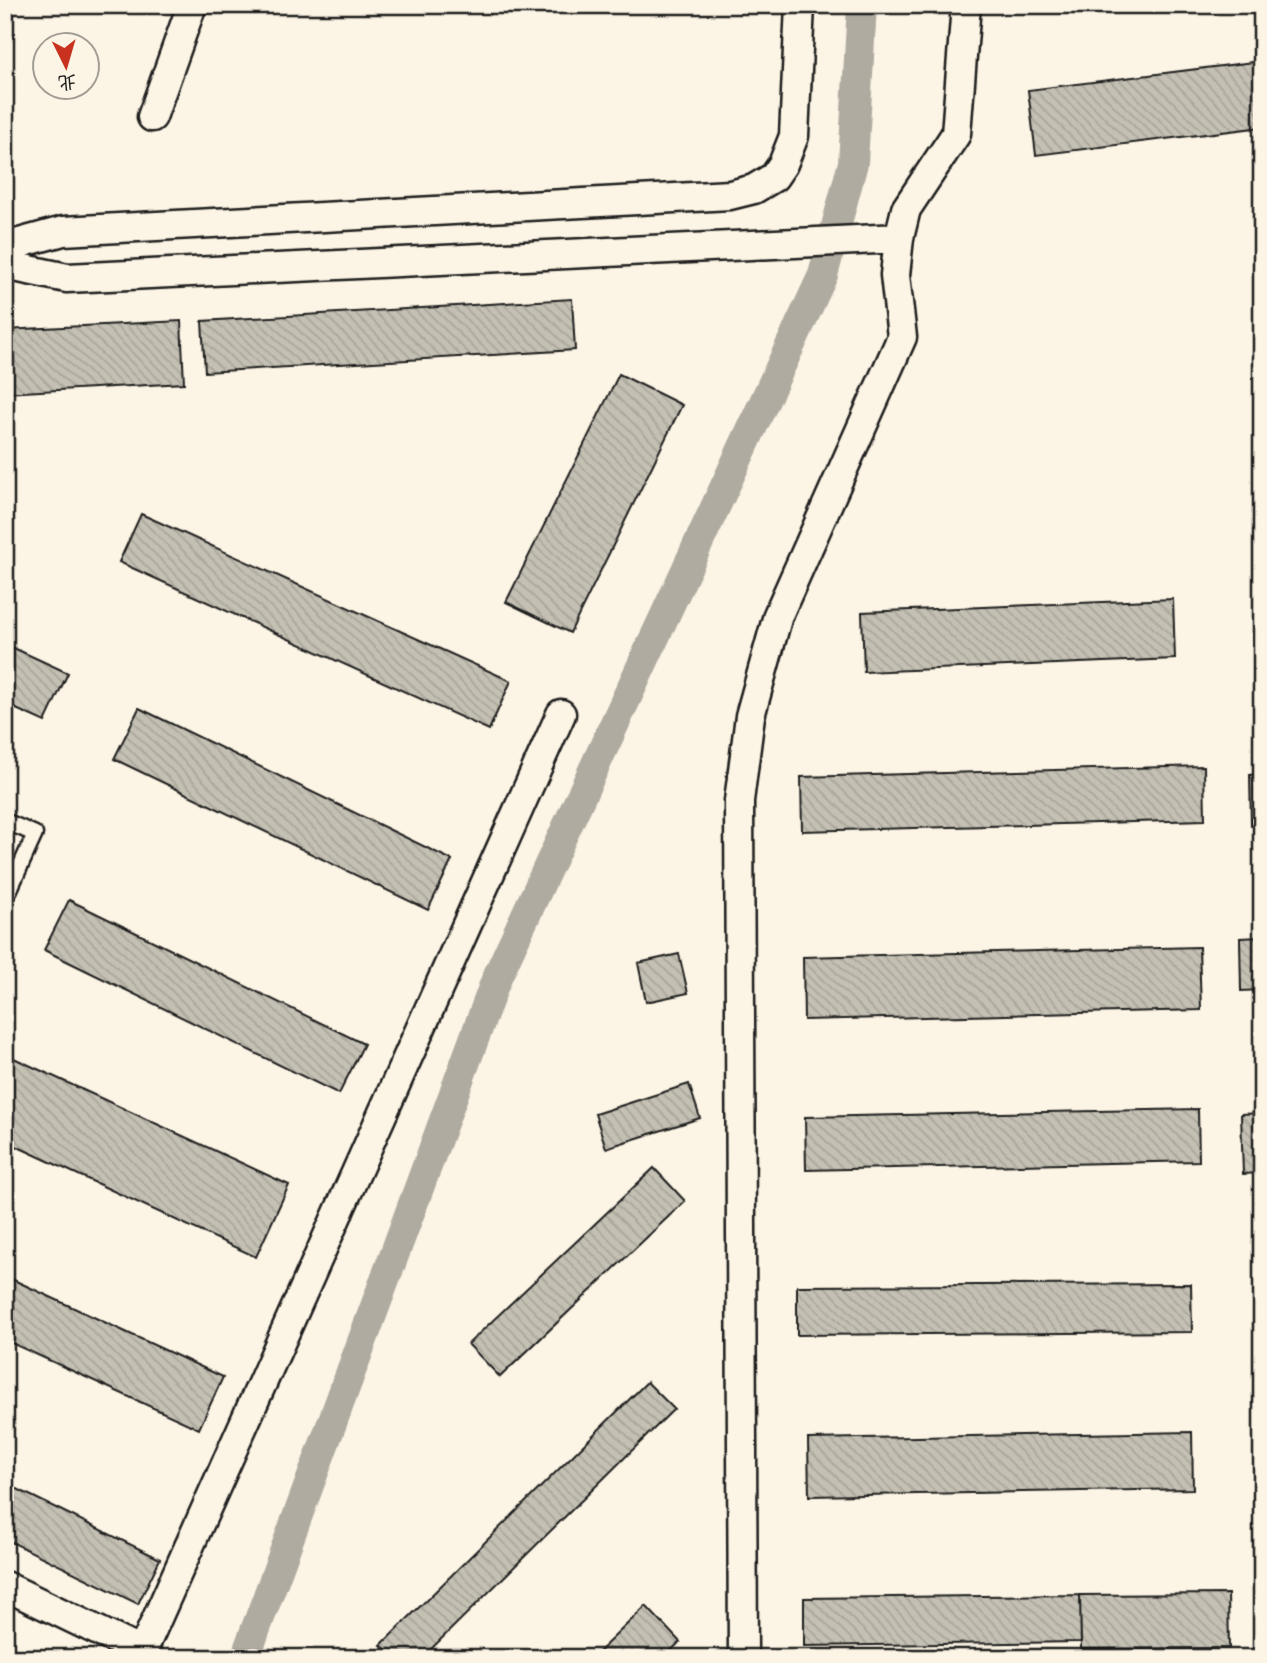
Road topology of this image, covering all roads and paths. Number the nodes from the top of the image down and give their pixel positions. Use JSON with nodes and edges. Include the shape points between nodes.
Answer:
{"nodes":[{"id":1,"x":191,"y":5,"type":"edge"},
{"id":2,"x":800,"y":5,"type":"edge"},
{"id":3,"x":966,"y":5,"type":"edge"},
{"id":4,"x":152,"y":117,"type":"dead end"},
{"id":5,"x":900,"y":238,"type":"junction"},
{"id":6,"x":5,"y":247,"type":"edge"},
{"id":7,"x":5,"y":265,"type":"edge"},
{"id":8,"x":561,"y":714,"type":"dead end"},
{"id":9,"x":5,"y":821,"type":"edge"},
{"id":10,"x":5,"y":900,"type":"edge"},
{"id":11,"x":5,"y":1586,"type":"edge"},
{"id":12,"x":142,"y":1655,"type":"edge"},
{"id":13,"x":743,"y":1658,"type":"edge"}],
"edges":[{"from":1,"to":4,"type":"street"},
{"from":2,"to":6,"type":"street","via":[[794,136],[774,177],[754,189],[730,195],[63,231]]},
{"from":3,"to":5,"type":"street","via":[[956,134],[906,209]]},
{"from":5,"to":7,"type":"street","via":[[67,278]]},
{"from":5,"to":13,"type":"street","via":[[895,275],[902,337],[778,615],[750,716],[739,802]]},
{"from":8,"to":12,"type":"street"},
{"from":9,"to":10,"type":"lane","via":[[35,834]]},
{"from":11,"to":12,"type":"street"}]}
